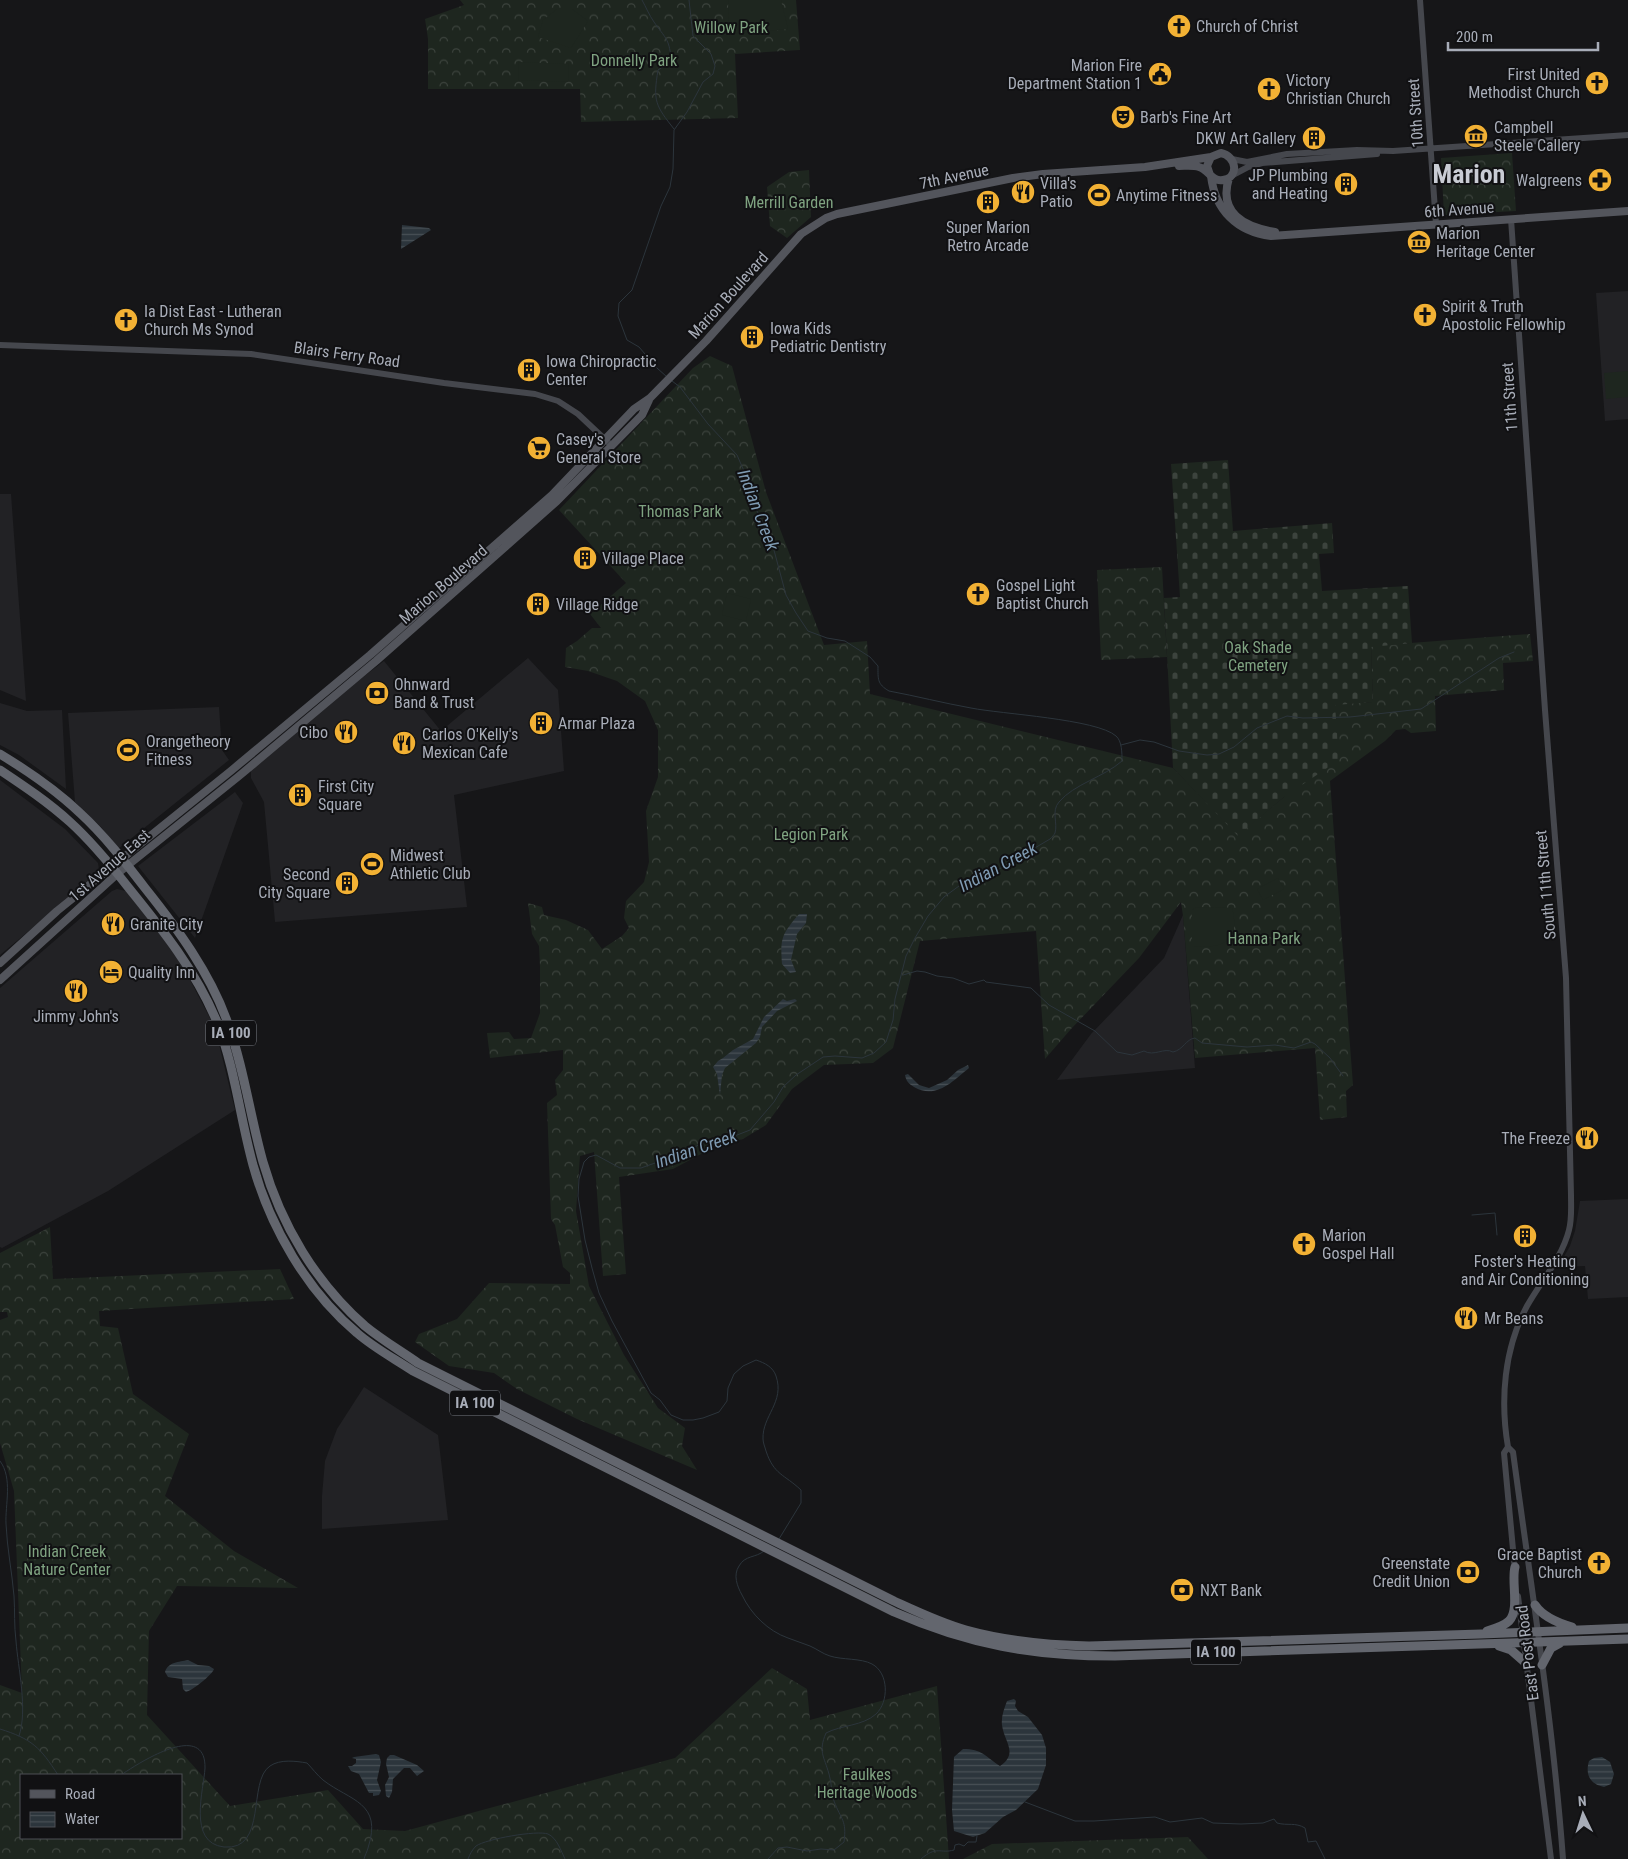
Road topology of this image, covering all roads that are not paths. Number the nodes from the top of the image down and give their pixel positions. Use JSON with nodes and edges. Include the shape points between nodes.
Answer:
{"nodes":[{"id":1,"x":1420,"y":0,"type":"edge"},
{"id":2,"x":1628,"y":135,"type":"edge"},
{"id":3,"x":1431,"y":149,"type":"junction"},
{"id":4,"x":1393,"y":151,"type":"junction"},
{"id":5,"x":1211,"y":157,"type":"junction"},
{"id":6,"x":1232,"y":159,"type":"junction"},
{"id":7,"x":1184,"y":164,"type":"junction"},
{"id":8,"x":1211,"y":177,"type":"junction"},
{"id":9,"x":1230,"y":177,"type":"junction"},
{"id":10,"x":1628,"y":211,"type":"edge"},
{"id":11,"x":1511,"y":219,"type":"junction"},
{"id":12,"x":1436,"y":224,"type":"junction"},
{"id":13,"x":1292,"y":234,"type":"junction"},
{"id":14,"x":784,"y":253,"type":"joint"},
{"id":15,"x":0,"y":345,"type":"edge"},
{"id":16,"x":609,"y":443,"type":"junction"},
{"id":17,"x":1536,"y":574,"type":"joint"},
{"id":18,"x":0,"y":754,"type":"edge"},
{"id":19,"x":0,"y":770,"type":"edge"},
{"id":20,"x":232,"y":770,"type":"joint"},
{"id":21,"x":239,"y":776,"type":"joint"},
{"id":22,"x":125,"y":862,"type":"junction"},
{"id":23,"x":115,"y":871,"type":"junction"},
{"id":24,"x":0,"y":962,"type":"edge"},
{"id":25,"x":0,"y":980,"type":"edge"},
{"id":26,"x":1572,"y":1195,"type":"joint"},
{"id":27,"x":1508,"y":1447,"type":"junction"},
{"id":28,"x":1515,"y":1566,"type":"junction"},
{"id":29,"x":1536,"y":1605,"type":"junction"},
{"id":30,"x":1628,"y":1628,"type":"edge"},
{"id":31,"x":1580,"y":1629,"type":"junction"},
{"id":32,"x":1538,"y":1631,"type":"junction"},
{"id":33,"x":1522,"y":1632,"type":"junction"},
{"id":34,"x":1482,"y":1634,"type":"junction"},
{"id":35,"x":1628,"y":1639,"type":"edge"},
{"id":36,"x":1539,"y":1642,"type":"junction"},
{"id":37,"x":1564,"y":1642,"type":"junction"},
{"id":38,"x":1524,"y":1643,"type":"junction"},
{"id":39,"x":1494,"y":1644,"type":"junction"},
{"id":40,"x":1527,"y":1664,"type":"junction"},
{"id":41,"x":1542,"y":1665,"type":"junction"},
{"id":42,"x":1551,"y":1859,"type":"edge"},
{"id":43,"x":1563,"y":1859,"type":"edge"}],
"edges":[{"from":1,"to":3,"type":"main road","name":"10th Street"},
{"from":2,"to":3,"type":"main road"},
{"from":3,"to":4,"type":"main road"},
{"from":3,"to":12,"type":"main road","name":"10th Street"},
{"from":4,"to":6,"type":"main road","via":[[1287,154],[1247,162]]},
{"from":4,"to":9,"type":"main road","via":[[1262,163]]},
{"from":5,"to":6,"type":"main road","via":[[1221,153]]},
{"from":5,"to":7,"type":"main road","name":"7th Avenue"},
{"from":5,"to":8,"type":"main road","via":[[1207,166]]},
{"from":6,"to":9,"type":"main road","via":[[1234,166]]},
{"from":7,"to":8,"type":"main road"},
{"from":7,"to":14,"type":"main road","name":"7th Avenue","via":[[1013,178],[837,214],[801,234]]},
{"from":8,"to":9,"type":"main road","via":[[1221,180]]},
{"from":8,"to":13,"type":"main road","name":"6th Avenue","via":[[1213,190],[1225,214],[1241,227],[1271,236]]},
{"from":9,"to":13,"type":"main road","name":"6th Avenue","via":[[1226,189],[1230,211],[1254,227]]},
{"from":10,"to":11,"type":"main road","name":"6th Avenue"},
{"from":11,"to":12,"type":"main road","name":"6th Avenue"},
{"from":11,"to":17,"type":"main road","name":"11th Street"},
{"from":12,"to":13,"type":"main road","name":"6th Avenue"},
{"from":14,"to":16,"type":"main road","name":"Marion Boulevard","via":[[706,341],[650,398],[634,409]]},
{"from":15,"to":16,"type":"main road","name":"Blairs Ferry Road","via":[[251,354],[535,394],[558,401],[578,414]]},
{"from":16,"to":20,"type":"main road","name":"Marion Boulevard","via":[[367,657]]},
{"from":16,"to":21,"type":"main road","name":"Marion Boulevard","via":[[558,501]]},
{"from":17,"to":26,"type":"main road","name":"South 11th Street","via":[[1566,978]]},
{"from":18,"to":22,"type":"highway","number":"IA 100","via":[[80,812]]},
{"from":19,"to":23,"type":"highway","number":"IA 100","via":[[71,822]]},
{"from":20,"to":22,"type":"main road","name":"1st Avenue East"},
{"from":21,"to":22,"type":"main road","name":"1st Avenue East"},
{"from":22,"to":23,"type":"main road","name":"1st Avenue East"},
{"from":22,"to":34,"type":"highway","number":"IA 100","via":[[183,940],[212,987],[239,1057],[263,1161],[278,1204],[305,1256],[342,1304],[366,1327],[418,1363],[894,1601],[966,1630],[1045,1644],[1098,1646]]},
{"from":23,"to":24,"type":"main road","name":"1st Avenue East","via":[[57,911]]},
{"from":23,"to":25,"type":"main road","name":"1st Avenue East"},
{"from":23,"to":39,"type":"highway","number":"IA 100","via":[[183,957],[217,1022],[253,1164],[277,1230],[295,1261],[357,1333],[414,1371],[818,1575],[929,1627],[994,1646],[1043,1654],[1115,1656]]},
{"from":26,"to":27,"type":"main road","name":"East Post Road","via":[[1570,1228],[1565,1243],[1527,1307],[1512,1346],[1504,1392]]},
{"from":27,"to":28,"type":"main road","name":"East Post Road","via":[[1504,1453]]},
{"from":27,"to":29,"type":"main road","name":"East Post Road","via":[[1513,1452]]},
{"from":28,"to":33,"type":"main road","name":"East Post Road"},
{"from":28,"to":34,"type":"highway","via":[[1513,1613],[1509,1621]]},
{"from":29,"to":31,"type":"highway","via":[[1540,1612],[1554,1620]]},
{"from":29,"to":32,"type":"main road","name":"East Post Road"},
{"from":30,"to":31,"type":"highway","number":"IA 100"},
{"from":31,"to":32,"type":"highway","number":"IA 100"},
{"from":32,"to":33,"type":"highway","number":"IA 100"},
{"from":32,"to":36,"type":"main road","name":"East Post Road"},
{"from":33,"to":34,"type":"highway","number":"IA 100"},
{"from":33,"to":38,"type":"main road","name":"East Post Road"},
{"from":35,"to":37,"type":"highway","number":"IA 100"},
{"from":36,"to":37,"type":"highway","number":"IA 100"},
{"from":36,"to":38,"type":"highway","number":"IA 100"},
{"from":36,"to":41,"type":"main road","name":"East Post Road"},
{"from":37,"to":41,"type":"highway","via":[[1551,1648]]},
{"from":38,"to":39,"type":"highway","number":"IA 100"},
{"from":38,"to":40,"type":"main road","name":"East Post Road"},
{"from":39,"to":40,"type":"highway","via":[[1511,1650]]},
{"from":40,"to":42,"type":"main road","name":"East Post Road"},
{"from":41,"to":43,"type":"main road","name":"East Post Road"}]}
